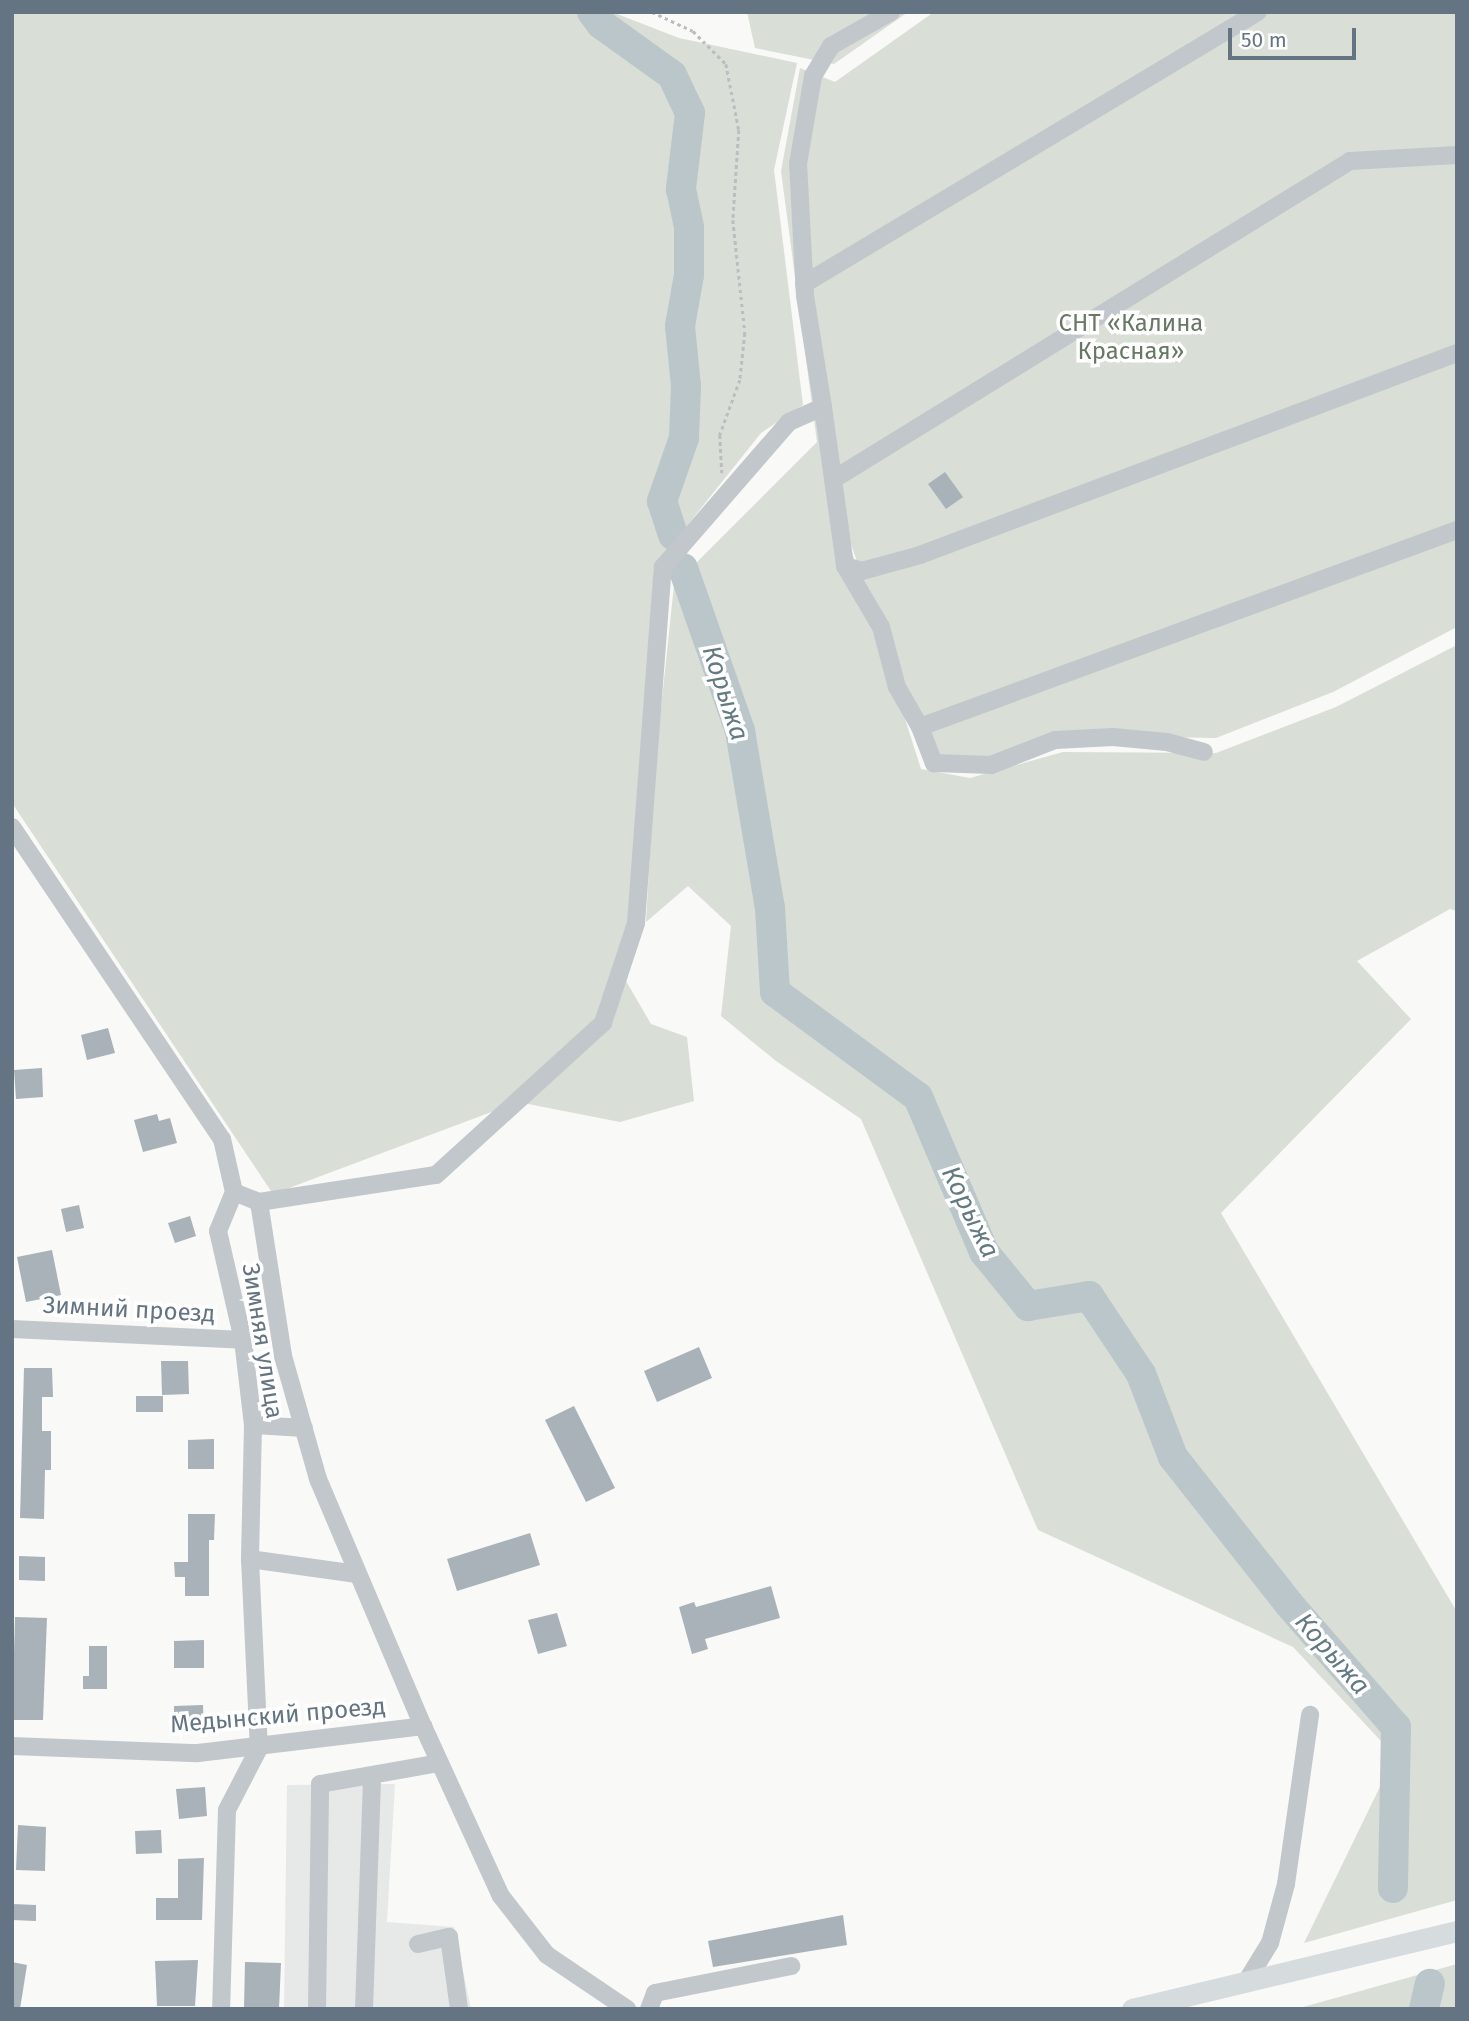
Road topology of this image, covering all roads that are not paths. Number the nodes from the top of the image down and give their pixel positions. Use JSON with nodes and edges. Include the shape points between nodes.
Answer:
{"nodes":[{"id":1,"x":891,"y":12,"type":"edge"},
{"id":2,"x":1258,"y":12,"type":"edge"},
{"id":3,"x":1457,"y":155,"type":"edge"},
{"id":4,"x":804,"y":285,"type":"junction"},
{"id":5,"x":1457,"y":352,"type":"edge"},
{"id":6,"x":823,"y":407,"type":"junction"},
{"id":7,"x":834,"y":479,"type":"junction"},
{"id":8,"x":1457,"y":530,"type":"edge"},
{"id":9,"x":845,"y":566,"type":"junction"},
{"id":10,"x":920,"y":727,"type":"junction"},
{"id":11,"x":1204,"y":752,"type":"dead end"},
{"id":12,"x":12,"y":827,"type":"edge"},
{"id":13,"x":234,"y":1192,"type":"junction"},
{"id":14,"x":259,"y":1202,"type":"junction"},
{"id":15,"x":12,"y":1329,"type":"edge"},
{"id":16,"x":243,"y":1340,"type":"junction"},
{"id":17,"x":253,"y":1425,"type":"junction"},
{"id":18,"x":304,"y":1428,"type":"junction"},
{"id":19,"x":250,"y":1559,"type":"junction"},
{"id":20,"x":358,"y":1574,"type":"junction"},
{"id":21,"x":1310,"y":1715,"type":"dead end"},
{"id":22,"x":423,"y":1726,"type":"junction"},
{"id":23,"x":12,"y":1746,"type":"edge"},
{"id":24,"x":259,"y":1748,"type":"junction"},
{"id":25,"x":439,"y":1763,"type":"junction"},
{"id":26,"x":372,"y":1778,"type":"junction"},
{"id":27,"x":1457,"y":1931,"type":"edge"},
{"id":28,"x":418,"y":1944,"type":"dead end"},
{"id":29,"x":791,"y":1966,"type":"dead end"},
{"id":30,"x":1246,"y":1982,"type":"junction"},
{"id":31,"x":221,"y":2009,"type":"edge"},
{"id":32,"x":317,"y":2009,"type":"edge"},
{"id":33,"x":365,"y":2009,"type":"edge"},
{"id":34,"x":459,"y":2009,"type":"edge"},
{"id":35,"x":627,"y":2009,"type":"edge"},
{"id":36,"x":649,"y":2009,"type":"edge"},
{"id":37,"x":1132,"y":2009,"type":"edge"}],
"edges":[{"from":1,"to":4,"type":"street","via":[[831,46],[813,76],[798,164]]},
{"from":2,"to":4,"type":"street"},
{"from":3,"to":7,"type":"street","via":[[1350,161]]},
{"from":4,"to":6,"type":"street"},
{"from":5,"to":9,"type":"street","via":[[920,555],[862,571]]},
{"from":6,"to":7,"type":"street"},
{"from":6,"to":14,"type":"street","via":[[789,422],[663,567],[636,923],[603,1023],[436,1175]]},
{"from":7,"to":9,"type":"street"},
{"from":8,"to":10,"type":"street"},
{"from":9,"to":10,"type":"street","via":[[881,627],[897,687]]},
{"from":10,"to":11,"type":"street","via":[[934,763],[991,765],[1055,740],[1113,737],[1167,742]]},
{"from":12,"to":13,"type":"street","via":[[222,1139]]},
{"from":13,"to":14,"type":"street"},
{"from":13,"to":16,"type":"street","name":"Зимняя улица","via":[[218,1231]]},
{"from":14,"to":18,"type":"street","via":[[283,1356]]},
{"from":15,"to":16,"type":"street","name":"Зимний проезд"},
{"from":16,"to":17,"type":"street","name":"Зимняя улица"},
{"from":17,"to":18,"type":"street"},
{"from":17,"to":19,"type":"street","name":"Зимняя улица"},
{"from":18,"to":20,"type":"street","via":[[318,1479]]},
{"from":19,"to":20,"type":"street"},
{"from":19,"to":24,"type":"street","name":"Зимняя улица"},
{"from":20,"to":22,"type":"street"},
{"from":21,"to":30,"type":"street","via":[[1286,1884],[1270,1943]]},
{"from":22,"to":24,"type":"street","name":"Медынский проезд"},
{"from":22,"to":25,"type":"street"},
{"from":23,"to":24,"type":"street","name":"Медынский проезд","via":[[198,1754]]},
{"from":24,"to":31,"type":"street","via":[[227,1810]]},
{"from":25,"to":26,"type":"street"},
{"from":25,"to":35,"type":"street","via":[[501,1896],[519,1923],[547,1955]]},
{"from":26,"to":32,"type":"street","via":[[320,1784]]},
{"from":26,"to":33,"type":"street"},
{"from":27,"to":30,"type":"main road"},
{"from":28,"to":34,"type":"street","via":[[449,1937]]},
{"from":29,"to":36,"type":"street","via":[[655,1993]]},
{"from":30,"to":37,"type":"main road"}]}
